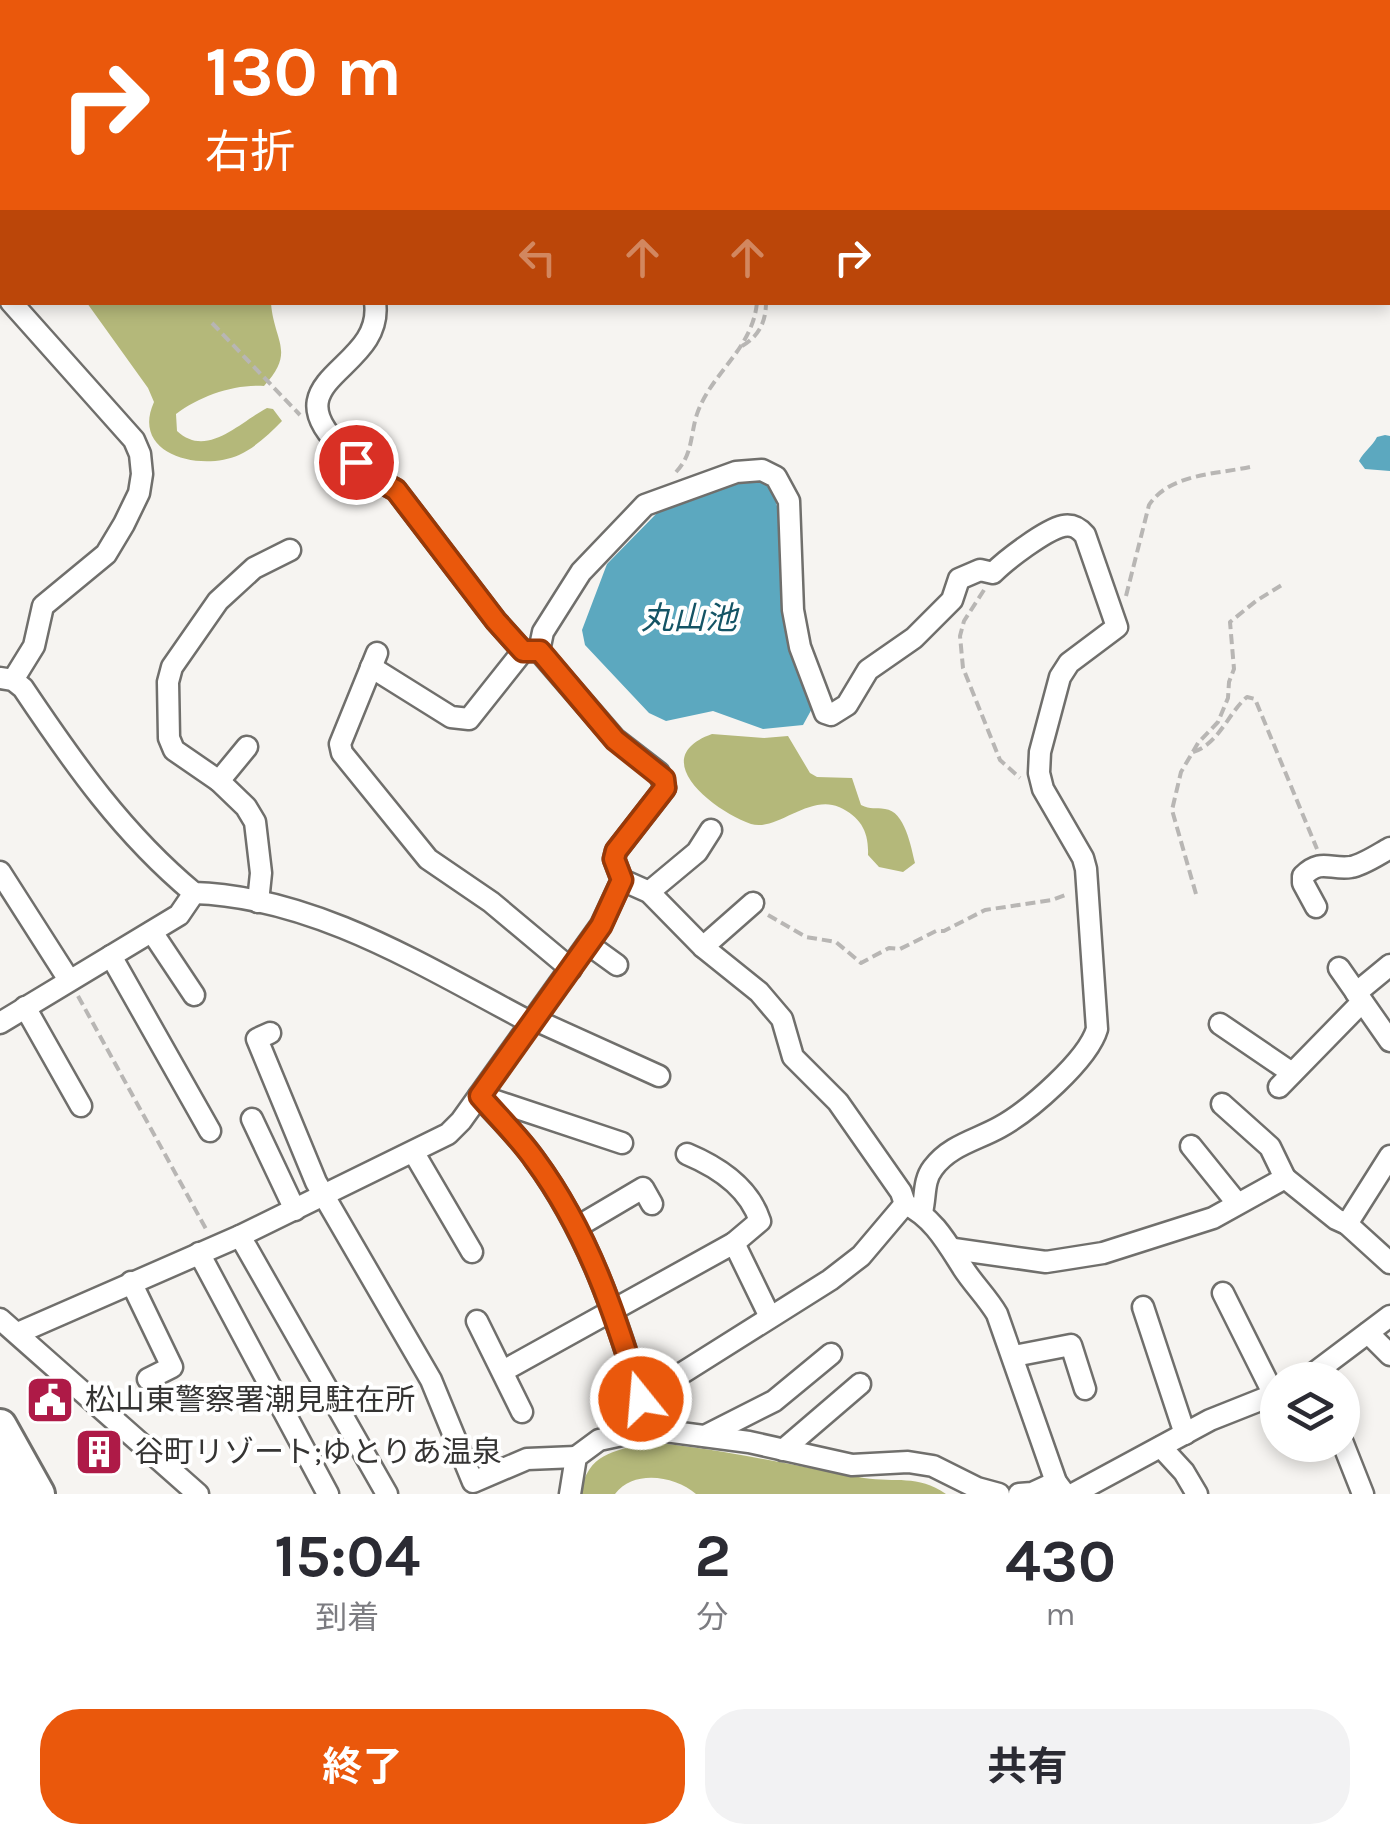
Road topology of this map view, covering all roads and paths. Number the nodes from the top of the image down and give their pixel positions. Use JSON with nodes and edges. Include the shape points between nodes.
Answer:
{"nodes":[{"id":1,"x":15,"y":305,"type":"edge"},
{"id":2,"x":375,"y":305,"type":"edge"},
{"id":3,"x":757,"y":305,"type":"edge"},
{"id":4,"x":766,"y":305,"type":"edge"},
{"id":5,"x":212,"y":323,"type":"dead end"},
{"id":6,"x":742,"y":346,"type":"junction"},
{"id":7,"x":305,"y":420,"type":"dead end"},
{"id":8,"x":1250,"y":467,"type":"dead end"},
{"id":9,"x":645,"y":504,"type":"junction"},
{"id":10,"x":290,"y":550,"type":"dead end"},
{"id":11,"x":993,"y":573,"type":"junction"},
{"id":12,"x":1285,"y":583,"type":"dead end"},
{"id":13,"x":1117,"y":627,"type":"junction"},
{"id":14,"x":531,"y":651,"type":"junction"},
{"id":15,"x":7,"y":679,"type":"edge"},
{"id":16,"x":247,"y":748,"type":"dead end"},
{"id":17,"x":1191,"y":752,"type":"junction"},
{"id":18,"x":219,"y":781,"type":"junction"},
{"id":19,"x":1043,"y":789,"type":"junction"},
{"id":20,"x":711,"y":830,"type":"dead end"},
{"id":21,"x":1390,"y":848,"type":"edge"},
{"id":22,"x":1322,"y":863,"type":"junction"},
{"id":23,"x":0,"y":872,"type":"edge"},
{"id":24,"x":622,"y":880,"type":"junction"},
{"id":25,"x":1087,"y":885,"type":"junction"},
{"id":26,"x":649,"y":892,"type":"junction"},
{"id":27,"x":194,"y":893,"type":"junction"},
{"id":28,"x":1196,"y":894,"type":"dead end"},
{"id":29,"x":258,"y":902,"type":"junction"},
{"id":30,"x":752,"y":903,"type":"joint"},
{"id":31,"x":1316,"y":907,"type":"dead end"},
{"id":32,"x":152,"y":932,"type":"junction"},
{"id":33,"x":588,"y":944,"type":"junction"},
{"id":34,"x":703,"y":947,"type":"junction"},
{"id":35,"x":111,"y":956,"type":"junction"},
{"id":36,"x":617,"y":965,"type":"dead end"},
{"id":37,"x":1390,"y":965,"type":"edge"},
{"id":38,"x":1339,"y":968,"type":"dead end"},
{"id":39,"x":571,"y":969,"type":"junction"},
{"id":40,"x":70,"y":980,"type":"junction"},
{"id":41,"x":194,"y":995,"type":"dead end"},
{"id":42,"x":1359,"y":997,"type":"junction"},
{"id":43,"x":25,"y":1007,"type":"junction"},
{"id":44,"x":532,"y":1021,"type":"junction"},
{"id":45,"x":0,"y":1022,"type":"edge"},
{"id":46,"x":1220,"y":1024,"type":"dead end"},
{"id":47,"x":270,"y":1033,"type":"dead end"},
{"id":48,"x":1390,"y":1041,"type":"edge"},
{"id":49,"x":659,"y":1076,"type":"dead end"},
{"id":50,"x":480,"y":1096,"type":"junction"},
{"id":51,"x":1222,"y":1104,"type":"dead end"},
{"id":52,"x":81,"y":1106,"type":"dead end"},
{"id":53,"x":252,"y":1118,"type":"dead end"},
{"id":54,"x":210,"y":1131,"type":"dead end"},
{"id":55,"x":622,"y":1143,"type":"dead end"},
{"id":56,"x":1192,"y":1146,"type":"dead end"},
{"id":57,"x":414,"y":1153,"type":"junction"},
{"id":58,"x":687,"y":1154,"type":"dead end"},
{"id":59,"x":1390,"y":1156,"type":"edge"},
{"id":60,"x":1285,"y":1178,"type":"junction"},
{"id":61,"x":324,"y":1196,"type":"junction"},
{"id":62,"x":1238,"y":1203,"type":"junction"},
{"id":63,"x":652,"y":1204,"type":"dead end"},
{"id":64,"x":914,"y":1208,"type":"junction"},
{"id":65,"x":294,"y":1210,"type":"junction"},
{"id":66,"x":1347,"y":1224,"type":"junction"},
{"id":67,"x":577,"y":1227,"type":"junction"},
{"id":68,"x":240,"y":1236,"type":"junction"},
{"id":69,"x":734,"y":1243,"type":"junction"},
{"id":70,"x":207,"y":1249,"type":"junction"},
{"id":71,"x":954,"y":1249,"type":"junction"},
{"id":72,"x":472,"y":1252,"type":"dead end"},
{"id":73,"x":1390,"y":1263,"type":"edge"},
{"id":74,"x":131,"y":1282,"type":"junction"},
{"id":75,"x":1222,"y":1292,"type":"dead end"},
{"id":76,"x":1144,"y":1306,"type":"dead end"},
{"id":77,"x":612,"y":1312,"type":"junction"},
{"id":78,"x":1390,"y":1316,"type":"edge"},
{"id":79,"x":770,"y":1317,"type":"junction"},
{"id":80,"x":0,"y":1319,"type":"edge"},
{"id":81,"x":477,"y":1321,"type":"dead end"},
{"id":82,"x":1368,"y":1332,"type":"junction"},
{"id":83,"x":18,"y":1333,"type":"junction"},
{"id":84,"x":831,"y":1354,"type":"dead end"},
{"id":85,"x":1390,"y":1355,"type":"edge"},
{"id":86,"x":1014,"y":1356,"type":"junction"},
{"id":87,"x":1330,"y":1362,"type":"edge"},
{"id":88,"x":1260,"y":1364,"type":"edge"},
{"id":89,"x":503,"y":1371,"type":"junction"},
{"id":90,"x":148,"y":1379,"type":"dead end"},
{"id":91,"x":860,"y":1384,"type":"dead end"},
{"id":92,"x":1085,"y":1389,"type":"dead end"},
{"id":93,"x":641,"y":1399,"type":"junction"},
{"id":94,"x":1260,"y":1400,"type":"edge"},
{"id":95,"x":522,"y":1412,"type":"dead end"},
{"id":96,"x":0,"y":1426,"type":"edge"},
{"id":97,"x":650,"y":1429,"type":"junction"},
{"id":98,"x":1184,"y":1434,"type":"junction"},
{"id":99,"x":705,"y":1436,"type":"junction"},
{"id":100,"x":1161,"y":1448,"type":"junction"},
{"id":101,"x":783,"y":1450,"type":"junction"},
{"id":102,"x":576,"y":1457,"type":"junction"},
{"id":103,"x":1350,"y":1462,"type":"edge"},
{"id":104,"x":0,"y":1474,"type":"edge"},
{"id":105,"x":1064,"y":1490,"type":"edge"},
{"id":106,"x":11,"y":1494,"type":"edge"},
{"id":107,"x":38,"y":1494,"type":"edge"},
{"id":108,"x":198,"y":1494,"type":"edge"},
{"id":109,"x":328,"y":1494,"type":"edge"},
{"id":110,"x":387,"y":1494,"type":"edge"},
{"id":111,"x":570,"y":1494,"type":"edge"},
{"id":112,"x":999,"y":1494,"type":"edge"},
{"id":113,"x":1019,"y":1494,"type":"edge"},
{"id":114,"x":1197,"y":1494,"type":"edge"},
{"id":115,"x":1363,"y":1494,"type":"edge"}],
"edges":[{"from":1,"to":15,"type":"street","via":[[134,440],[142,474],[106,554],[43,606],[34,646]]},
{"from":2,"to":14,"type":"street","via":[[374,331],[320,394],[320,426],[396,490],[496,621]]},
{"from":3,"to":6,"type":"path"},
{"from":4,"to":6,"type":"path","via":[[764,322]]},
{"from":5,"to":7,"type":"path"},
{"from":6,"to":9,"type":"path","via":[[697,412],[684,464]]},
{"from":8,"to":13,"type":"path","via":[[1176,483],[1155,496]]},
{"from":9,"to":11,"type":"street","via":[[736,472],[762,470],[776,477],[789,501],[800,646],[824,713],[848,705],[868,670],[952,600],[958,579],[980,570]]},
{"from":9,"to":14,"type":"street","via":[[581,572]]},
{"from":10,"to":18,"type":"street","via":[[237,581],[172,666],[169,738],[174,750]]},
{"from":11,"to":13,"type":"street","via":[[1052,530],[1074,526],[1085,535]]},
{"from":11,"to":19,"type":"path","via":[[964,621],[963,668],[1000,760],[1032,788]]},
{"from":12,"to":17,"type":"path","via":[[1230,622],[1234,670],[1228,698],[1218,722]]},
{"from":13,"to":19,"type":"street","via":[[1060,677],[1040,752]]},
{"from":14,"to":24,"type":"street","via":[[615,740],[664,779],[665,788],[616,851]]},
{"from":14,"to":39,"type":"street","via":[[470,719],[451,717],[374,660],[340,744],[428,859]]},
{"from":15,"to":27,"type":"street","via":[[23,688],[83,778]]},
{"from":16,"to":18,"type":"street"},
{"from":17,"to":22,"type":"path","via":[[1221,731],[1247,696],[1255,699]]},
{"from":17,"to":28,"type":"path","via":[[1172,810]]},
{"from":18,"to":29,"type":"street","via":[[255,822]]},
{"from":19,"to":25,"type":"street","via":[[1083,858]]},
{"from":20,"to":26,"type":"street","via":[[697,852]]},
{"from":21,"to":22,"type":"street","via":[[1352,867]]},
{"from":22,"to":31,"type":"street","via":[[1303,883]]},
{"from":23,"to":40,"type":"street"},
{"from":24,"to":26,"type":"street"},
{"from":24,"to":33,"type":"street"},
{"from":25,"to":30,"type":"path","via":[[1052,900],[984,910],[861,963],[836,942],[806,937]]},
{"from":25,"to":64,"type":"street","via":[[1098,1029],[1093,1042],[1016,1117],[964,1142],[934,1166]]},
{"from":26,"to":34,"type":"street"},
{"from":27,"to":29,"type":"street"},
{"from":27,"to":32,"type":"street","via":[[179,915]]},
{"from":29,"to":44,"type":"street","via":[[349,928]]},
{"from":30,"to":34,"type":"street"},
{"from":32,"to":35,"type":"street"},
{"from":32,"to":41,"type":"street"},
{"from":33,"to":36,"type":"street"},
{"from":33,"to":39,"type":"street"},
{"from":34,"to":64,"type":"street","via":[[782,1019],[793,1057],[838,1102]]},
{"from":35,"to":40,"type":"street"},
{"from":35,"to":54,"type":"street"},
{"from":37,"to":42,"type":"street"},
{"from":38,"to":42,"type":"street"},
{"from":39,"to":44,"type":"street"},
{"from":40,"to":43,"type":"street"},
{"from":40,"to":70,"type":"path"},
{"from":42,"to":46,"type":"street","via":[[1285,1080]]},
{"from":42,"to":48,"type":"street"},
{"from":43,"to":45,"type":"street"},
{"from":43,"to":52,"type":"street"},
{"from":44,"to":49,"type":"street"},
{"from":44,"to":50,"type":"street"},
{"from":47,"to":61,"type":"street","via":[[257,1039],[289,1100]]},
{"from":50,"to":55,"type":"street"},
{"from":50,"to":57,"type":"street","via":[[448,1134]]},
{"from":50,"to":67,"type":"street","via":[[535,1159]]},
{"from":51,"to":60,"type":"street","via":[[1270,1147]]},
{"from":53,"to":65,"type":"street"},
{"from":56,"to":62,"type":"street"},
{"from":57,"to":61,"type":"street"},
{"from":57,"to":72,"type":"street"},
{"from":58,"to":69,"type":"street","via":[[720,1168],[757,1210],[760,1221]]},
{"from":59,"to":66,"type":"street"},
{"from":60,"to":62,"type":"street"},
{"from":60,"to":66,"type":"street"},
{"from":61,"to":65,"type":"street"},
{"from":61,"to":102,"type":"street","via":[[431,1380],[474,1482],[527,1459]]},
{"from":62,"to":71,"type":"street","via":[[1213,1218],[1103,1253],[1046,1262]]},
{"from":63,"to":67,"type":"street","via":[[643,1188]]},
{"from":64,"to":71,"type":"street"},
{"from":64,"to":79,"type":"street","via":[[830,1280]]},
{"from":65,"to":68,"type":"street"},
{"from":66,"to":73,"type":"street"},
{"from":67,"to":77,"type":"street"},
{"from":68,"to":70,"type":"street"},
{"from":68,"to":110,"type":"street"},
{"from":69,"to":77,"type":"street"},
{"from":69,"to":79,"type":"street"},
{"from":70,"to":74,"type":"street"},
{"from":70,"to":109,"type":"street"},
{"from":71,"to":86,"type":"street","via":[[991,1304]]},
{"from":74,"to":83,"type":"street"},
{"from":74,"to":90,"type":"street","via":[[172,1367]]},
{"from":75,"to":88,"type":"street"},
{"from":76,"to":98,"type":"street"},
{"from":77,"to":89,"type":"street"},
{"from":77,"to":93,"type":"street"},
{"from":78,"to":82,"type":"street"},
{"from":79,"to":93,"type":"street"},
{"from":80,"to":83,"type":"street"},
{"from":81,"to":89,"type":"street"},
{"from":82,"to":85,"type":"street"},
{"from":82,"to":87,"type":"street"},
{"from":83,"to":108,"type":"street"},
{"from":84,"to":99,"type":"street","via":[[774,1401]]},
{"from":86,"to":92,"type":"street","via":[[1070,1345]]},
{"from":86,"to":105,"type":"street"},
{"from":89,"to":95,"type":"street"},
{"from":91,"to":101,"type":"street"},
{"from":93,"to":97,"type":"street"},
{"from":94,"to":98,"type":"street"},
{"from":96,"to":107,"type":"highway"},
{"from":97,"to":99,"type":"street"},
{"from":97,"to":102,"type":"street","via":[[599,1440]]},
{"from":98,"to":100,"type":"street"},
{"from":99,"to":101,"type":"street"},
{"from":100,"to":105,"type":"street"},
{"from":100,"to":114,"type":"street"},
{"from":101,"to":112,"type":"street","via":[[852,1465],[933,1466]]},
{"from":102,"to":111,"type":"street"},
{"from":103,"to":115,"type":"street"},
{"from":104,"to":106,"type":"highway"},
{"from":105,"to":113,"type":"street"}]}
